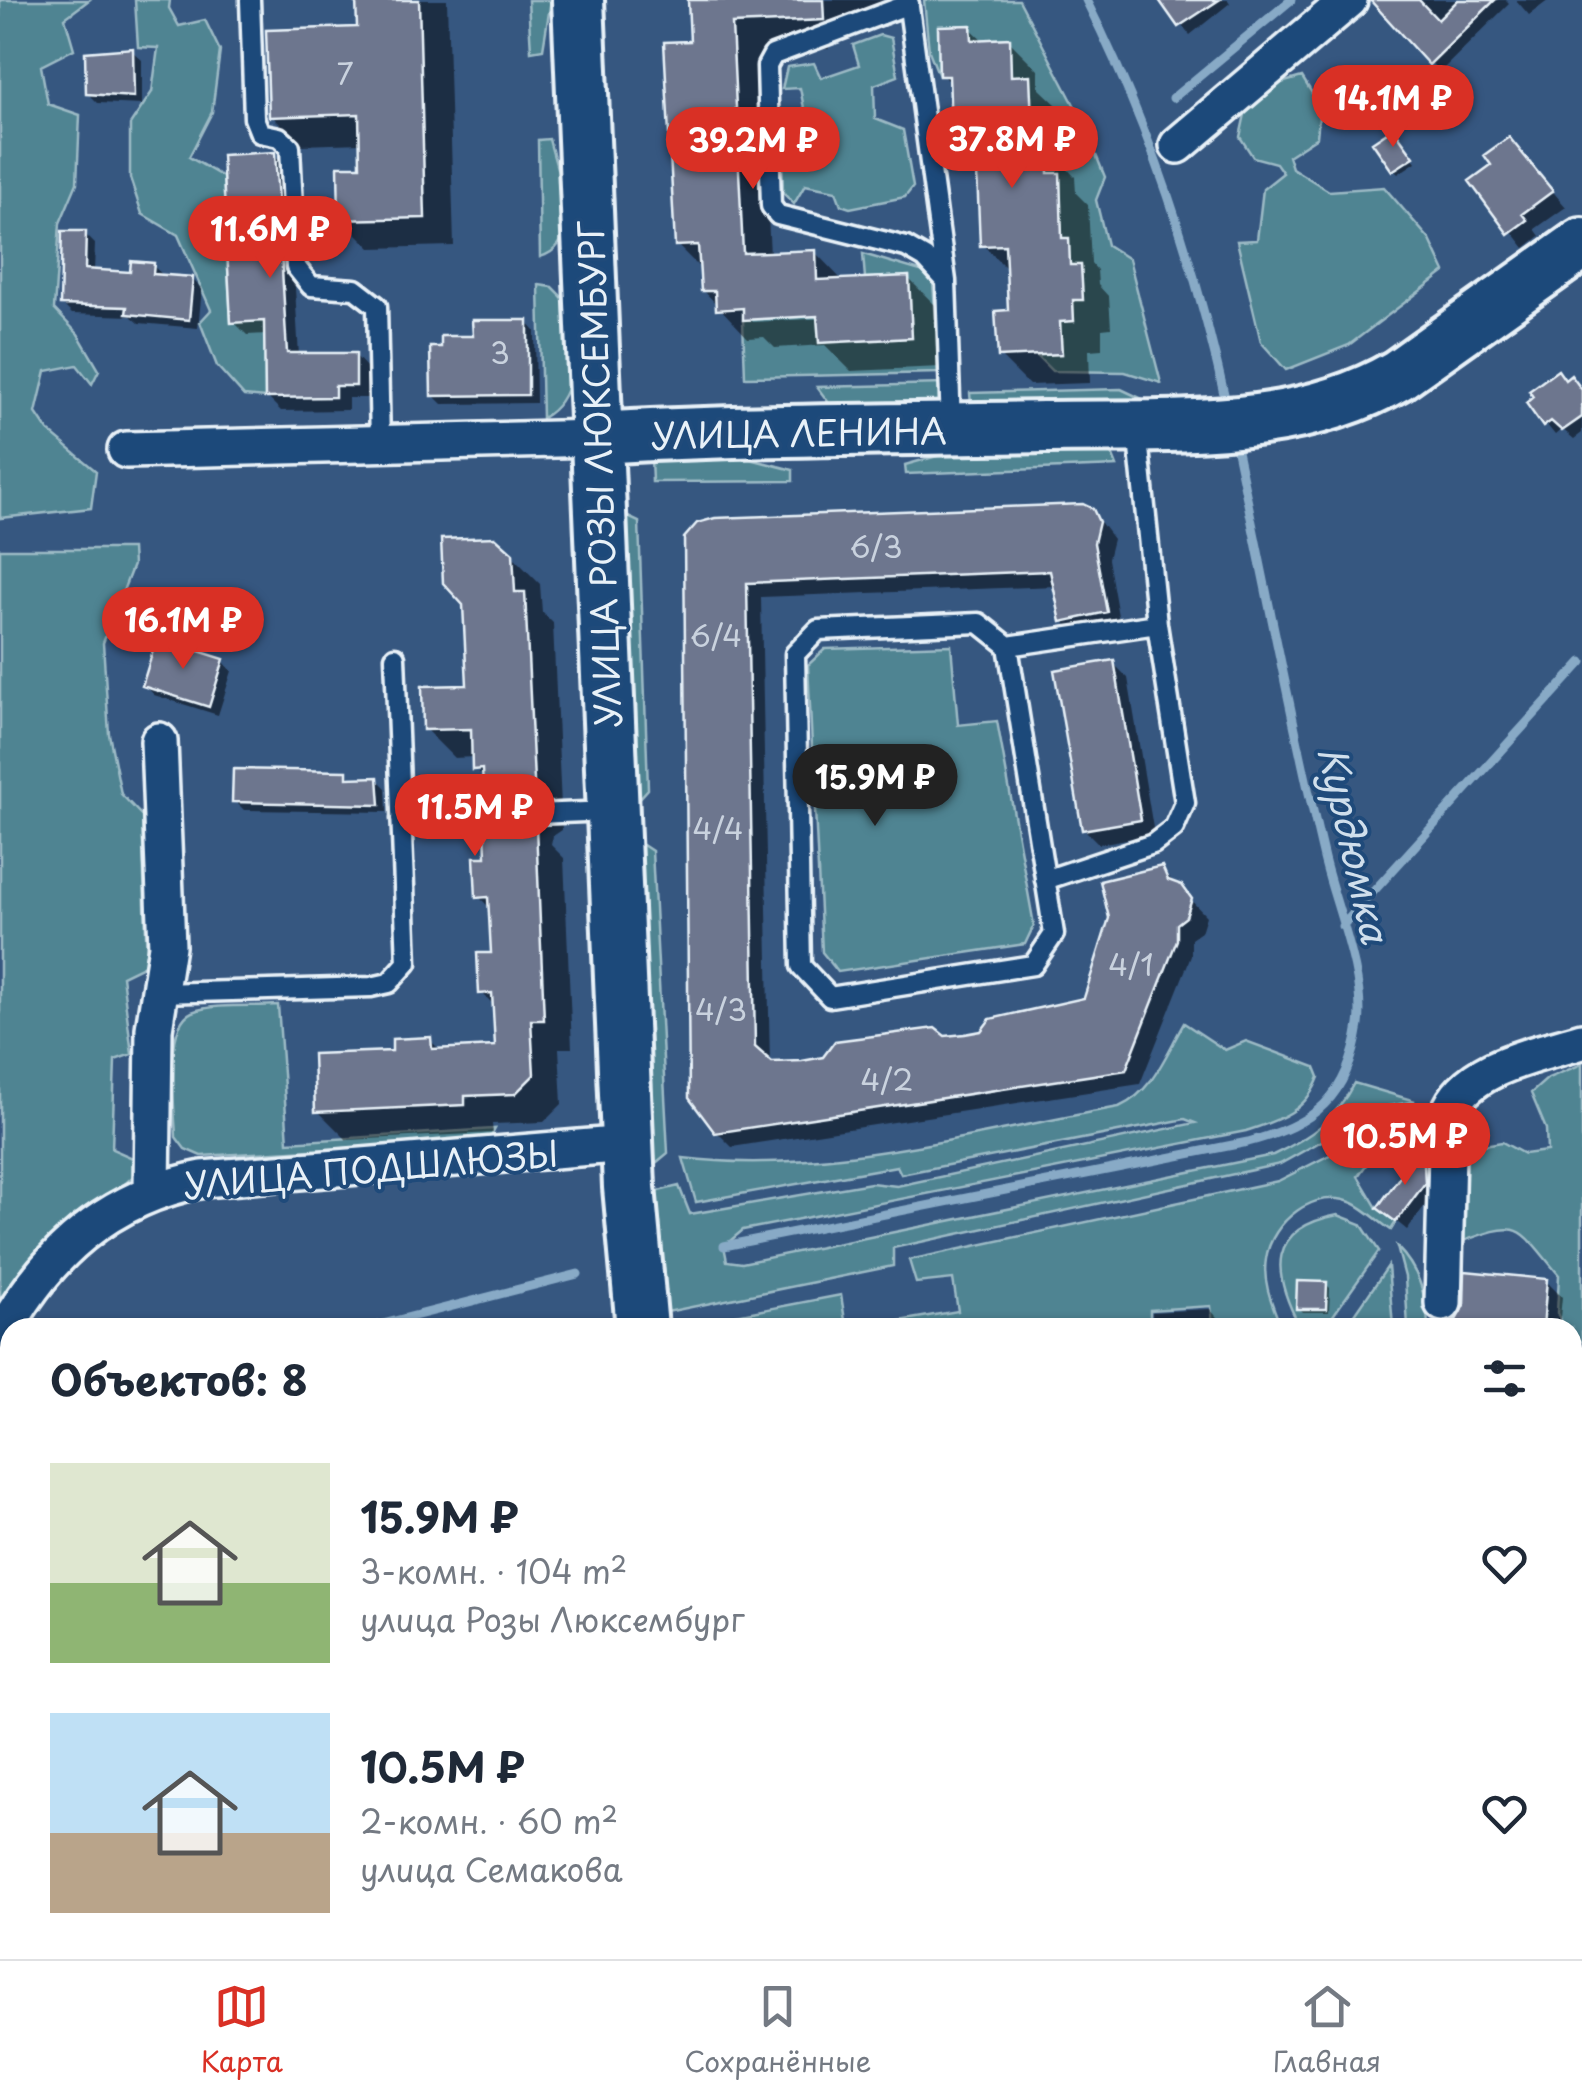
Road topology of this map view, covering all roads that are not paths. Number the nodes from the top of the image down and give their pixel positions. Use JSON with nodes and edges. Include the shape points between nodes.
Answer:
{"nodes":[{"id":1,"x":250,"y":0,"type":"edge"},
{"id":2,"x":578,"y":0,"type":"edge"},
{"id":3,"x":1348,"y":0,"type":"edge"},
{"id":4,"x":909,"y":2,"type":"edge"},
{"id":5,"x":1178,"y":145,"type":"dead end"},
{"id":6,"x":1582,"y":244,"type":"edge"},
{"id":7,"x":946,"y":280,"type":"junction"},
{"id":8,"x":1154,"y":423,"type":"junction"},
{"id":9,"x":951,"y":429,"type":"junction"},
{"id":10,"x":596,"y":438,"type":"junction"},
{"id":11,"x":380,"y":444,"type":"junction"},
{"id":12,"x":126,"y":450,"type":"dead end"},
{"id":13,"x":1157,"y":624,"type":"junction"},
{"id":14,"x":1008,"y":646,"type":"junction"},
{"id":15,"x":395,"y":657,"type":"dead end"},
{"id":16,"x":159,"y":741,"type":"dead end"},
{"id":17,"x":612,"y":811,"type":"junction"},
{"id":18,"x":535,"y":814,"type":"dead end"},
{"id":19,"x":484,"y":816,"type":"dead end"},
{"id":20,"x":401,"y":819,"type":"junction"},
{"id":21,"x":1045,"y":880,"type":"junction"},
{"id":22,"x":160,"y":993,"type":"junction"},
{"id":23,"x":1582,"y":1041,"type":"edge"},
{"id":24,"x":628,"y":1166,"type":"junction"},
{"id":25,"x":152,"y":1190,"type":"junction"},
{"id":26,"x":1444,"y":1303,"type":"dead end"},
{"id":27,"x":12,"y":1318,"type":"edge"},
{"id":28,"x":641,"y":1318,"type":"edge"}],
"edges":[{"from":1,"to":11,"type":"lane","via":[[254,118],[260,133],[290,147],[296,267],[311,286],[354,289],[377,306]]},
{"from":2,"to":10,"type":"main road","name":"УЛИЦА РОЗЫ ЛЮКСЕМБУРГ"},
{"from":3,"to":5,"type":"street"},
{"from":4,"to":7,"type":"lane"},
{"from":4,"to":7,"type":"lane","via":[[773,55],[767,66],[771,206],[778,215],[906,247]]},
{"from":6,"to":8,"type":"main road","name":"УЛИЦА ЛЕНИНА","via":[[1366,394],[1278,418]]},
{"from":7,"to":9,"type":"lane"},
{"from":8,"to":9,"type":"main road","name":"УЛИЦА ЛЕНИНА"},
{"from":8,"to":13,"type":"lane"},
{"from":9,"to":10,"type":"main road","name":"УЛИЦА ЛЕНИНА"},
{"from":10,"to":11,"type":"street","name":"УЛИЦА ЛЕНИНА"},
{"from":10,"to":17,"type":"main road","name":"УЛИЦА РОЗЫ ЛЮКСЕМБУРГ"},
{"from":11,"to":12,"type":"street","name":"УЛИЦА ЛЕНИНА"},
{"from":13,"to":14,"type":"lane"},
{"from":13,"to":21,"type":"lane","via":[[1185,802],[1174,828],[1153,844]]},
{"from":14,"to":21,"type":"lane"},
{"from":14,"to":21,"type":"lane","via":[[978,623],[818,630],[795,654],[801,966],[830,997],[1033,965],[1054,934]]},
{"from":15,"to":20,"type":"lane"},
{"from":16,"to":22,"type":"street","via":[[167,946]]},
{"from":17,"to":18,"type":"lane"},
{"from":17,"to":24,"type":"main road","name":"УЛИЦА РОЗЫ ЛЮКСЕМБУРГ"},
{"from":19,"to":20,"type":"lane"},
{"from":20,"to":22,"type":"lane","via":[[408,963],[401,975],[370,987]]},
{"from":22,"to":25,"type":"street"},
{"from":23,"to":26,"type":"street","via":[[1482,1076],[1454,1097],[1448,1115]]},
{"from":24,"to":25,"type":"street","name":"УЛИЦА ПОДШЛЮЗЫ","via":[[203,1179]]},
{"from":24,"to":28,"type":"main road","name":"УЛИЦА РОЗЫ ЛЮКСЕМБУРГ"},
{"from":25,"to":27,"type":"street","name":"УЛИЦА ПОДШЛЮЗЫ","via":[[69,1243]]}]}
